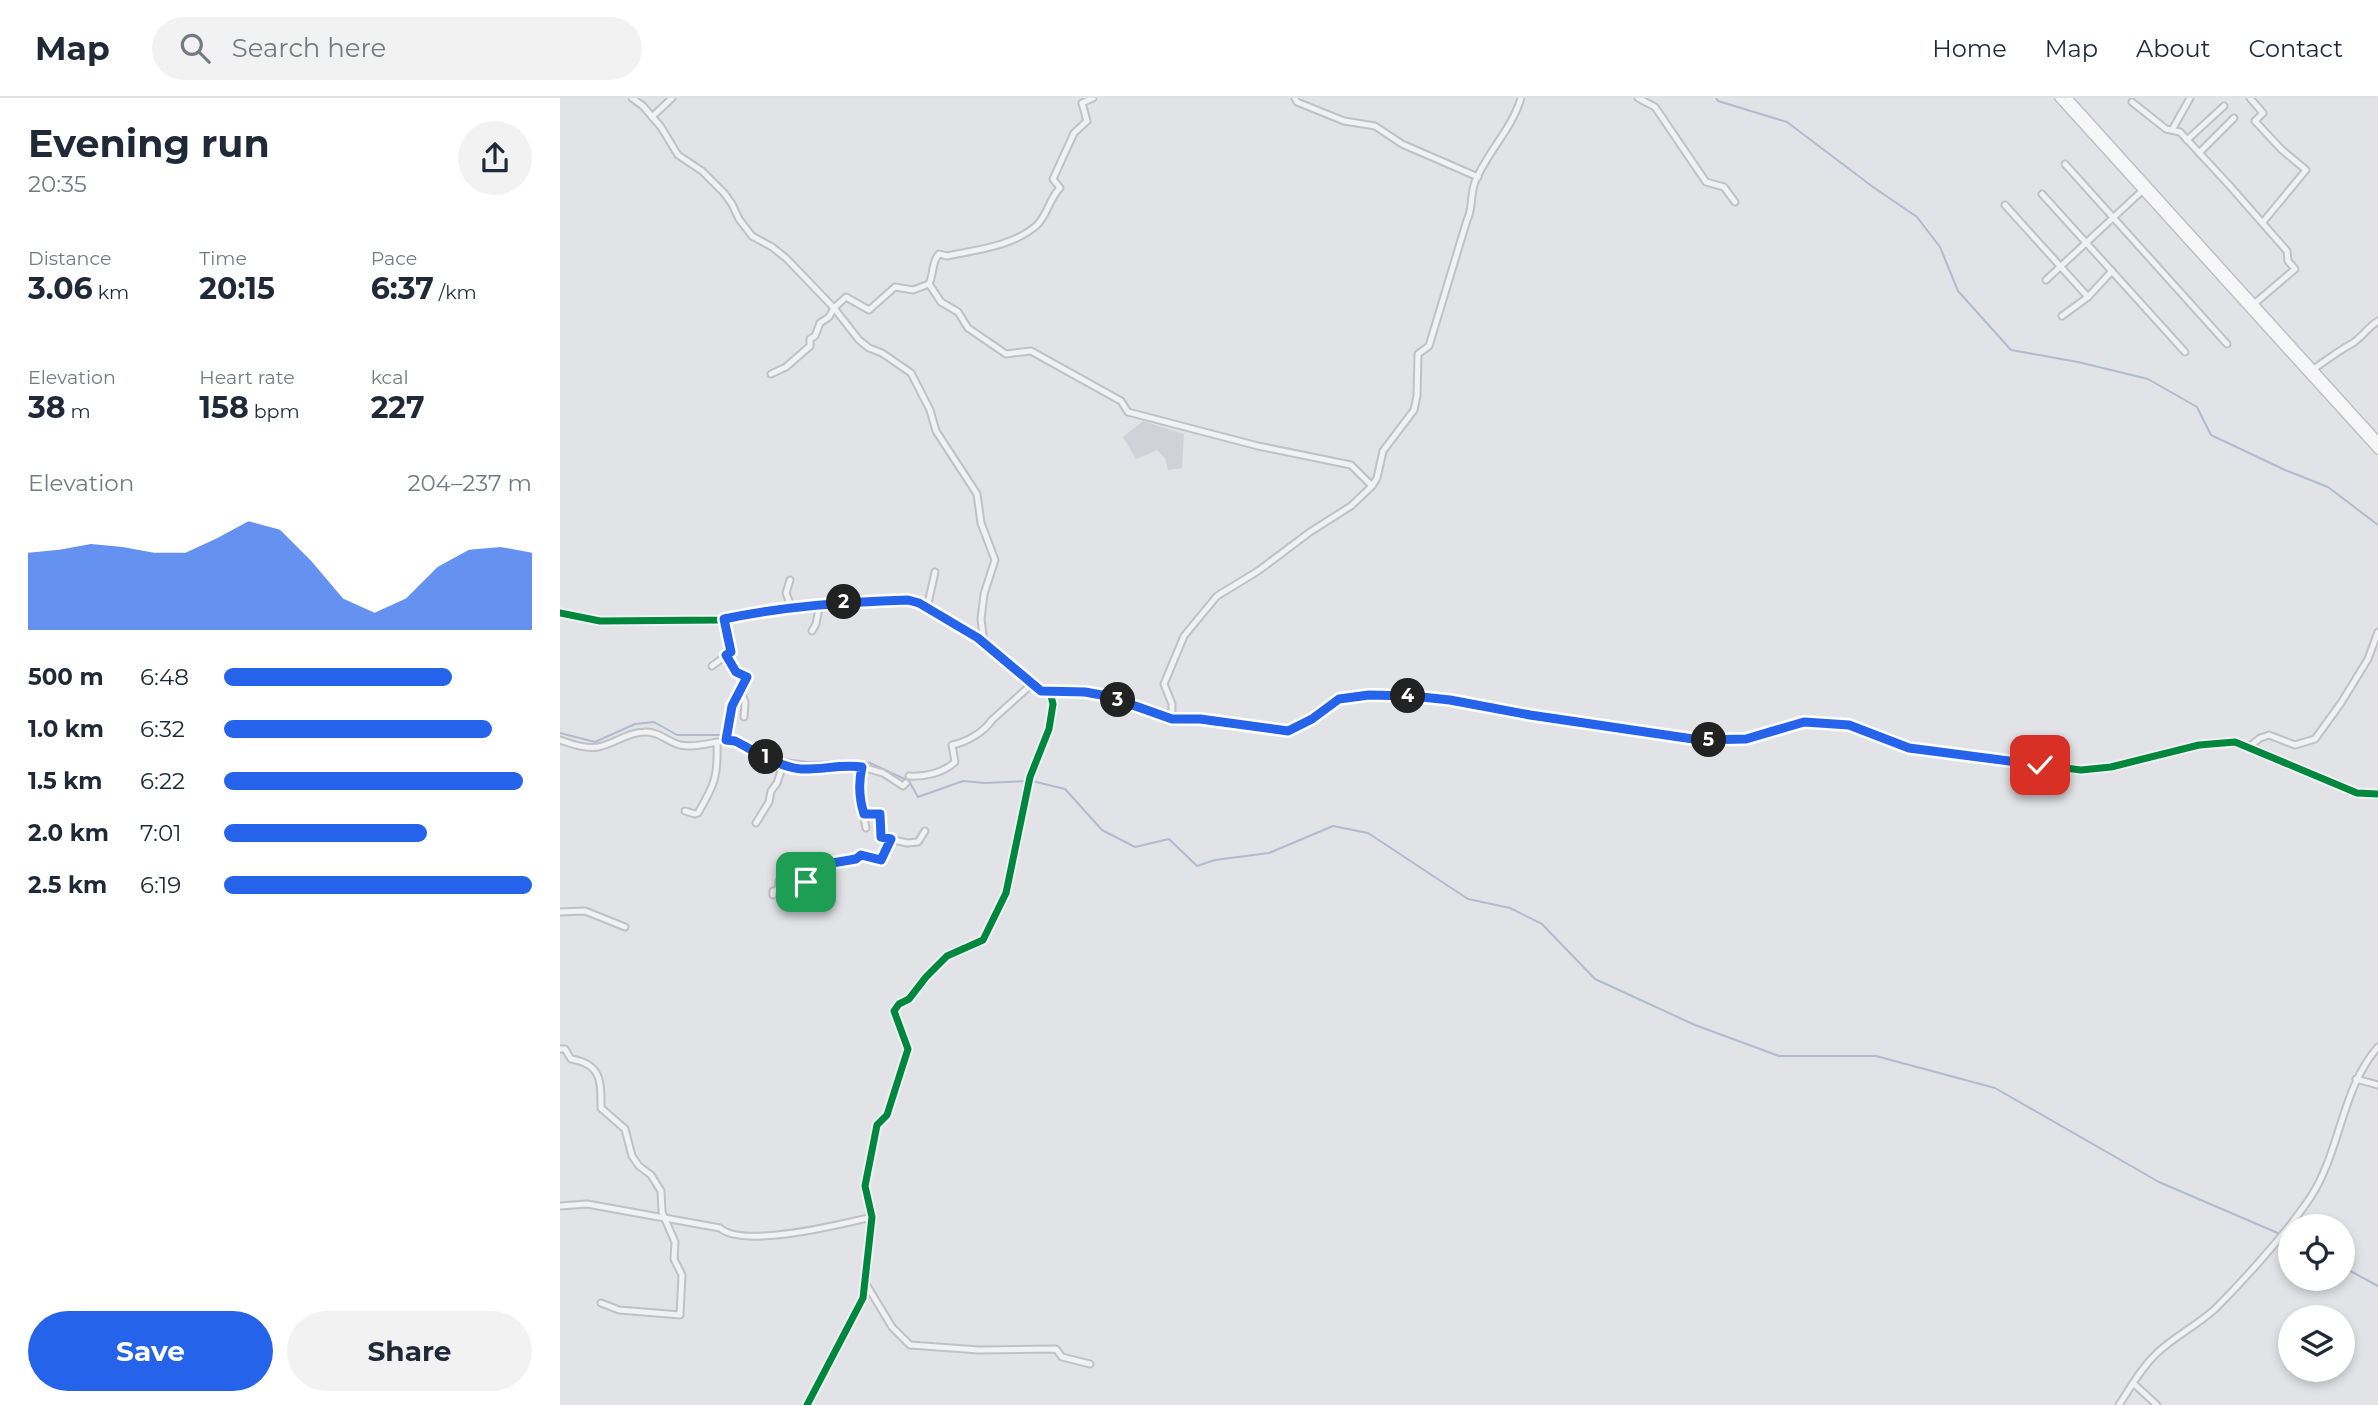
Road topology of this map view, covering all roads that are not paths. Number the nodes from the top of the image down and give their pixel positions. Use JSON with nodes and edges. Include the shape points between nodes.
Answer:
{"nodes":[{"id":1,"x":632,"y":98,"type":"edge"},
{"id":2,"x":672,"y":98,"type":"edge"},
{"id":3,"x":1093,"y":98,"type":"edge"},
{"id":4,"x":1294,"y":98,"type":"edge"},
{"id":5,"x":1521,"y":98,"type":"edge"},
{"id":6,"x":1638,"y":98,"type":"edge"},
{"id":7,"x":2059,"y":98,"type":"edge"},
{"id":8,"x":2068,"y":98,"type":"edge"},
{"id":9,"x":2190,"y":98,"type":"edge"},
{"id":10,"x":2250,"y":98,"type":"edge"},
{"id":11,"x":2132,"y":103,"type":"dead end"},
{"id":12,"x":2224,"y":106,"type":"dead end"},
{"id":13,"x":652,"y":117,"type":"junction"},
{"id":14,"x":2235,"y":118,"type":"dead end"},
{"id":15,"x":2172,"y":130,"type":"junction"},
{"id":16,"x":2187,"y":140,"type":"junction"},
{"id":17,"x":2199,"y":153,"type":"junction"},
{"id":18,"x":2065,"y":164,"type":"dead end"},
{"id":19,"x":1478,"y":177,"type":"junction"},
{"id":20,"x":2143,"y":190,"type":"junction"},
{"id":21,"x":2042,"y":194,"type":"dead end"},
{"id":22,"x":1735,"y":202,"type":"dead end"},
{"id":23,"x":2005,"y":205,"type":"dead end"},
{"id":24,"x":2112,"y":217,"type":"junction"},
{"id":25,"x":2263,"y":222,"type":"junction"},
{"id":26,"x":2086,"y":243,"type":"junction"},
{"id":27,"x":2061,"y":266,"type":"junction"},
{"id":28,"x":2112,"y":271,"type":"junction"},
{"id":29,"x":2046,"y":280,"type":"dead end"},
{"id":30,"x":929,"y":284,"type":"junction"},
{"id":31,"x":2088,"y":297,"type":"junction"},
{"id":32,"x":2254,"y":304,"type":"junction"},
{"id":33,"x":834,"y":308,"type":"junction"},
{"id":34,"x":2062,"y":316,"type":"dead end"},
{"id":35,"x":2378,"y":321,"type":"edge"},
{"id":36,"x":2227,"y":344,"type":"dead end"},
{"id":37,"x":2185,"y":352,"type":"dead end"},
{"id":38,"x":2311,"y":371,"type":"junction"},
{"id":39,"x":771,"y":374,"type":"dead end"},
{"id":40,"x":2378,"y":441,"type":"edge"},
{"id":41,"x":2378,"y":450,"type":"edge"},
{"id":42,"x":1372,"y":486,"type":"junction"},
{"id":43,"x":935,"y":572,"type":"dead end"},
{"id":44,"x":790,"y":580,"type":"dead end"},
{"id":45,"x":820,"y":603,"type":"junction"},
{"id":46,"x":792,"y":606,"type":"junction"},
{"id":47,"x":927,"y":608,"type":"junction"},
{"id":48,"x":560,"y":613,"type":"edge"},
{"id":49,"x":724,"y":619,"type":"junction"},
{"id":50,"x":812,"y":631,"type":"dead end"},
{"id":51,"x":2378,"y":632,"type":"edge"},
{"id":52,"x":984,"y":643,"type":"junction"},
{"id":53,"x":726,"y":655,"type":"junction"},
{"id":54,"x":712,"y":666,"type":"dead end"},
{"id":55,"x":1032,"y":684,"type":"junction"},
{"id":56,"x":1050,"y":692,"type":"junction"},
{"id":57,"x":740,"y":693,"type":"junction"},
{"id":58,"x":744,"y":717,"type":"dead end"},
{"id":59,"x":1172,"y":719,"type":"junction"},
{"id":60,"x":726,"y":737,"type":"junction"},
{"id":61,"x":560,"y":740,"type":"edge"},
{"id":62,"x":717,"y":743,"type":"junction"},
{"id":63,"x":2249,"y":747,"type":"junction"},
{"id":64,"x":783,"y":765,"type":"junction"},
{"id":65,"x":862,"y":767,"type":"junction"},
{"id":66,"x":2378,"y":794,"type":"edge"},
{"id":67,"x":685,"y":811,"type":"dead end"},
{"id":68,"x":864,"y":814,"type":"junction"},
{"id":69,"x":757,"y":823,"type":"dead end"},
{"id":70,"x":866,"y":828,"type":"dead end"},
{"id":71,"x":925,"y":831,"type":"dead end"},
{"id":72,"x":891,"y":839,"type":"junction"},
{"id":73,"x":773,"y":895,"type":"dead end"},
{"id":74,"x":560,"y":912,"type":"edge"},
{"id":75,"x":625,"y":928,"type":"dead end"},
{"id":76,"x":2378,"y":1047,"type":"edge"},
{"id":77,"x":560,"y":1049,"type":"edge"},
{"id":78,"x":2356,"y":1079,"type":"junction"},
{"id":79,"x":2378,"y":1085,"type":"edge"},
{"id":80,"x":560,"y":1206,"type":"edge"},
{"id":81,"x":872,"y":1217,"type":"junction"},
{"id":82,"x":665,"y":1218,"type":"junction"},
{"id":83,"x":866,"y":1284,"type":"junction"},
{"id":84,"x":601,"y":1303,"type":"dead end"},
{"id":85,"x":1090,"y":1364,"type":"dead end"},
{"id":86,"x":2133,"y":1383,"type":"junction"},
{"id":87,"x":807,"y":1405,"type":"edge"},
{"id":88,"x":2119,"y":1405,"type":"edge"},
{"id":89,"x":2157,"y":1405,"type":"edge"}],
"edges":[{"from":1,"to":13,"type":"street"},
{"from":2,"to":13,"type":"street"},
{"from":3,"to":30,"type":"street","via":[[1082,103],[1087,121],[1074,133],[1053,179],[1060,188],[1036,226],[986,248],[939,254]]},
{"from":4,"to":19,"type":"street","via":[[1344,121],[1375,126],[1402,144]]},
{"from":5,"to":19,"type":"street"},
{"from":6,"to":22,"type":"street","via":[[1655,107],[1706,182],[1724,187]]},
{"from":7,"to":20,"type":"main road"},
{"from":8,"to":32,"type":"main road"},
{"from":9,"to":15,"type":"street"},
{"from":10,"to":25,"type":"street","via":[[2263,113],[2255,121],[2306,170]]},
{"from":11,"to":15,"type":"street"},
{"from":12,"to":16,"type":"street"},
{"from":13,"to":33,"type":"street","via":[[678,155],[724,193],[752,236],[786,258]]},
{"from":14,"to":17,"type":"street"},
{"from":15,"to":16,"type":"street"},
{"from":16,"to":17,"type":"street"},
{"from":17,"to":25,"type":"street"},
{"from":18,"to":24,"type":"street"},
{"from":19,"to":42,"type":"street","via":[[1470,202],[1472,212],[1429,346],[1418,354],[1414,410],[1383,451]]},
{"from":20,"to":24,"type":"street"},
{"from":20,"to":38,"type":"main road"},
{"from":21,"to":26,"type":"street"},
{"from":23,"to":27,"type":"street"},
{"from":24,"to":26,"type":"street"},
{"from":24,"to":36,"type":"street"},
{"from":25,"to":32,"type":"street","via":[[2287,251],[2295,269]]},
{"from":26,"to":27,"type":"street"},
{"from":26,"to":28,"type":"street"},
{"from":27,"to":29,"type":"street"},
{"from":27,"to":31,"type":"street"},
{"from":28,"to":31,"type":"street"},
{"from":28,"to":37,"type":"street"},
{"from":30,"to":33,"type":"street","via":[[913,290],[895,287],[869,310],[846,297]]},
{"from":30,"to":42,"type":"street","via":[[968,328],[1006,354],[1031,351],[1121,401],[1128,412],[1351,465]]},
{"from":31,"to":34,"type":"street"},
{"from":32,"to":38,"type":"main road"},
{"from":33,"to":39,"type":"street","via":[[816,329],[810,346]]},
{"from":33,"to":52,"type":"street","via":[[859,340],[911,373],[936,431],[977,494],[981,523],[995,560],[984,594]]},
{"from":35,"to":38,"type":"street"},
{"from":38,"to":40,"type":"main road"},
{"from":38,"to":41,"type":"main road"},
{"from":42,"to":59,"type":"street","via":[[1351,506],[1217,596],[1205,609],[1184,636],[1164,684]]},
{"from":43,"to":47,"type":"street"},
{"from":44,"to":46,"type":"street","via":[[786,593]]},
{"from":45,"to":46,"type":"street"},
{"from":45,"to":47,"type":"street","via":[[908,600]]},
{"from":45,"to":50,"type":"street"},
{"from":46,"to":49,"type":"street"},
{"from":47,"to":52,"type":"street"},
{"from":48,"to":49,"type":"street","via":[[600,621]]},
{"from":49,"to":53,"type":"street","via":[[731,652]]},
{"from":51,"to":63,"type":"street","via":[[2368,659],[2315,739],[2295,745],[2269,735]]},
{"from":52,"to":55,"type":"street"},
{"from":53,"to":54,"type":"street"},
{"from":53,"to":57,"type":"street","via":[[736,672],[747,677]]},
{"from":55,"to":56,"type":"street"},
{"from":55,"to":65,"type":"street","via":[[988,726],[966,742],[952,745],[953,765],[930,776],[907,779],[903,786]]},
{"from":56,"to":59,"type":"street","via":[[1107,696]]},
{"from":56,"to":81,"type":"street","via":[[1049,729],[1030,780],[1006,893],[983,940],[947,956],[894,1011],[908,1049],[887,1115],[877,1125],[864,1186]]},
{"from":57,"to":58,"type":"street"},
{"from":57,"to":60,"type":"street","via":[[732,706]]},
{"from":59,"to":63,"type":"street","via":[[1288,731],[1339,699],[1369,695],[1450,700],[1700,740],[1746,739],[1804,722],[1849,725],[1909,748],[2081,770],[2210,743],[2235,742]]},
{"from":60,"to":62,"type":"street"},
{"from":60,"to":64,"type":"street"},
{"from":61,"to":62,"type":"street","via":[[600,747],[652,732],[680,744]]},
{"from":62,"to":67,"type":"street","via":[[718,774],[709,795],[698,813]]},
{"from":63,"to":66,"type":"street","via":[[2357,793]]},
{"from":64,"to":65,"type":"street","via":[[800,769],[844,764]]},
{"from":64,"to":69,"type":"street"},
{"from":65,"to":68,"type":"street","via":[[859,794]]},
{"from":68,"to":70,"type":"street"},
{"from":68,"to":72,"type":"street","via":[[880,814],[881,837]]},
{"from":71,"to":72,"type":"street","via":[[918,842]]},
{"from":72,"to":73,"type":"street","via":[[881,860],[861,855],[832,863],[806,882],[779,881]]},
{"from":74,"to":75,"type":"street","via":[[585,911]]},
{"from":76,"to":78,"type":"street"},
{"from":77,"to":82,"type":"street","via":[[594,1068],[601,1082],[601,1108],[625,1129],[632,1156],[661,1191]]},
{"from":78,"to":79,"type":"street"},
{"from":78,"to":86,"type":"street","via":[[2312,1195],[2215,1309],[2158,1351]]},
{"from":80,"to":82,"type":"street","via":[[587,1204]]},
{"from":81,"to":82,"type":"street","via":[[816,1231],[755,1236],[726,1234],[720,1228]]},
{"from":81,"to":83,"type":"street"},
{"from":82,"to":84,"type":"street","via":[[681,1275],[680,1315],[619,1310]]},
{"from":83,"to":85,"type":"street","via":[[892,1327],[911,1345],[1056,1349],[1062,1357]]},
{"from":83,"to":87,"type":"street"},
{"from":86,"to":88,"type":"street"},
{"from":86,"to":89,"type":"street"}]}
